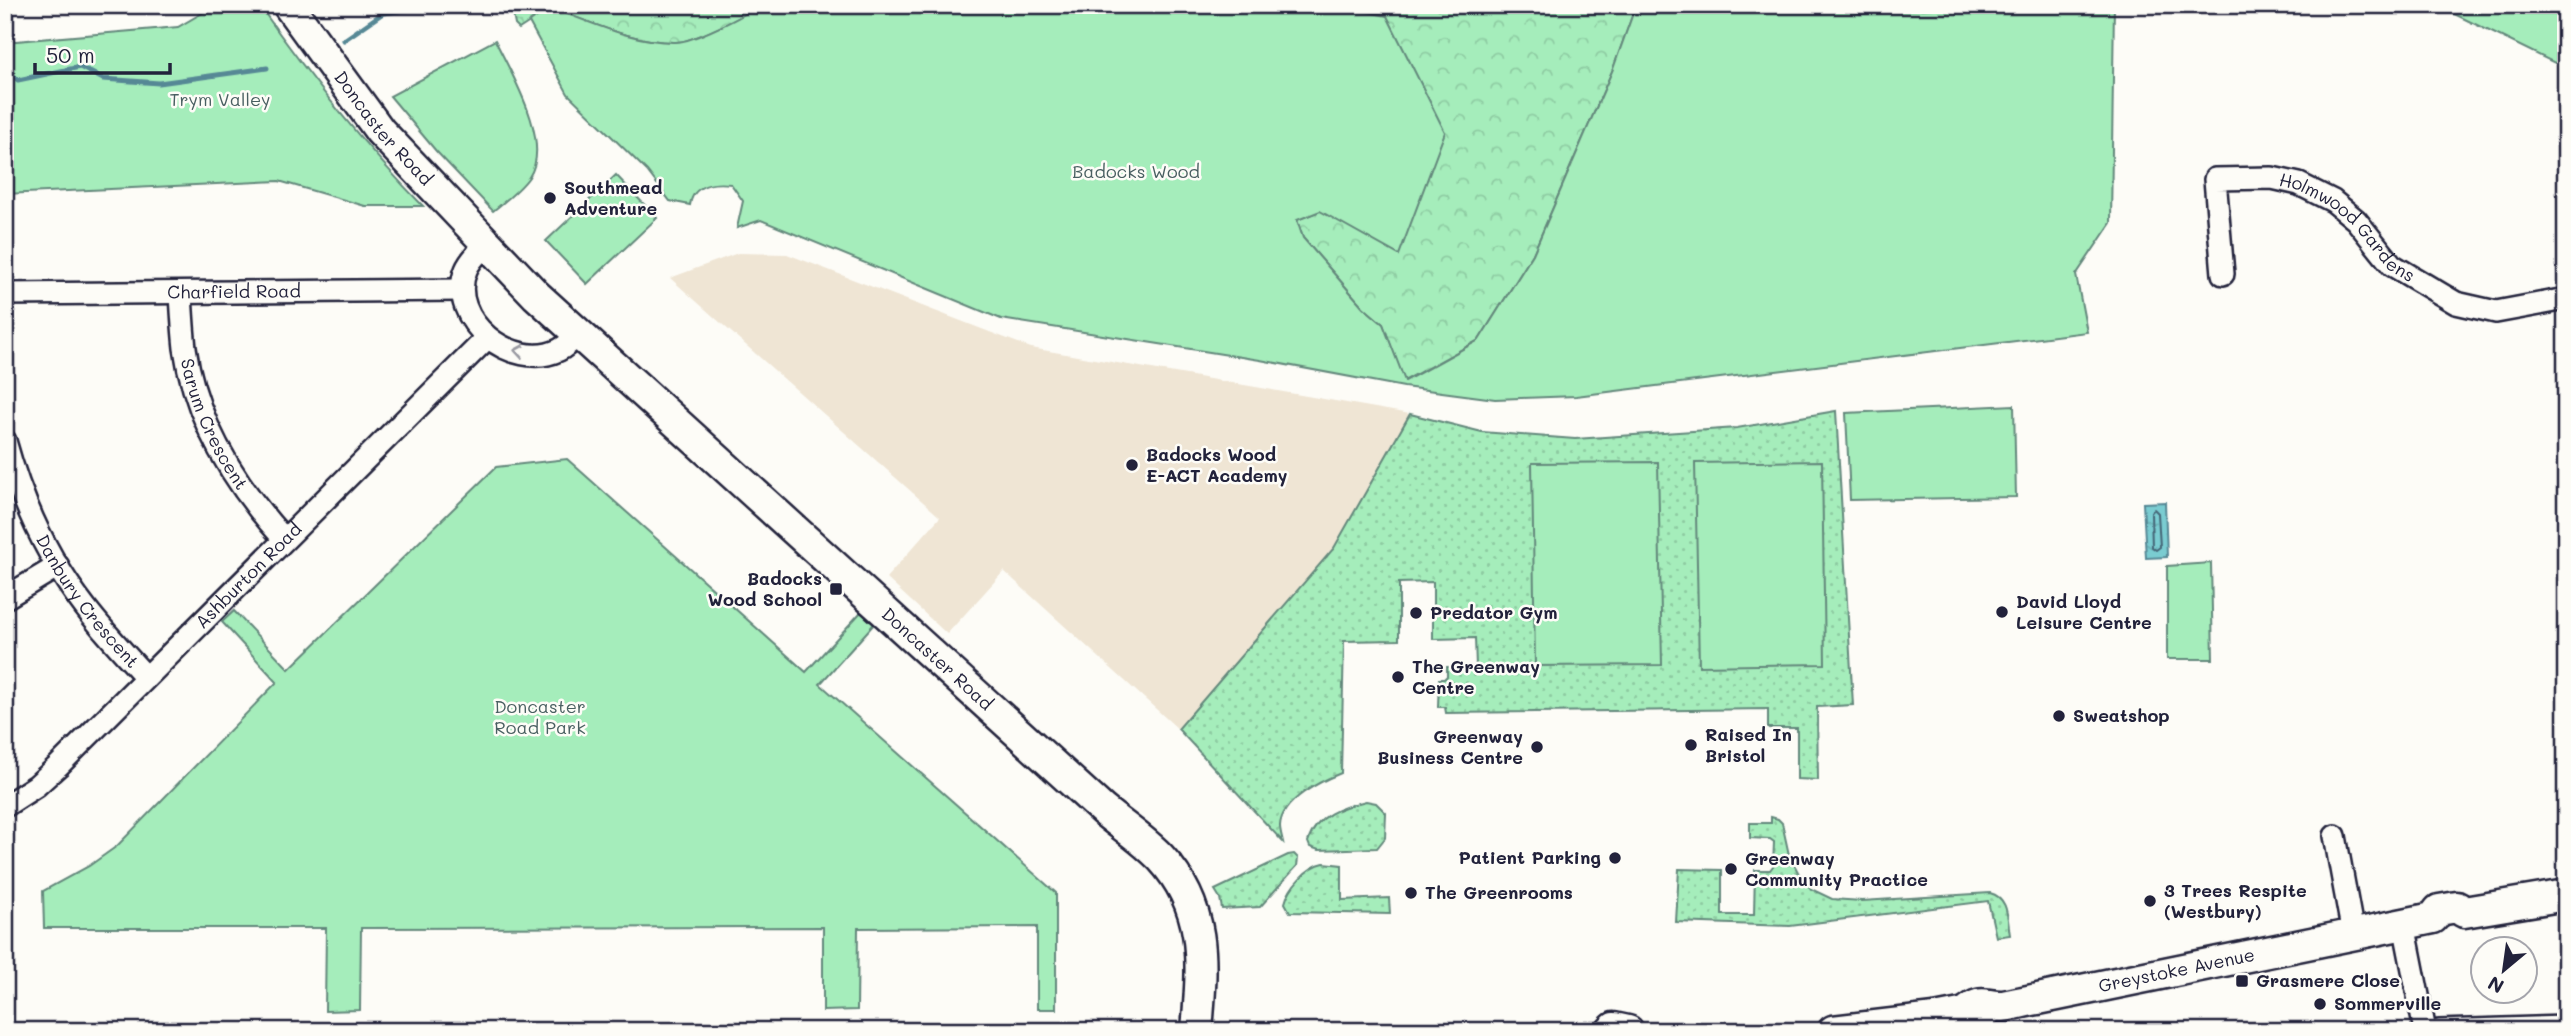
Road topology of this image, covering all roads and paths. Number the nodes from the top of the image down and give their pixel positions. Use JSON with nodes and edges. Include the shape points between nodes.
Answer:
{"nodes":[{"id":1,"x":288,"y":5,"type":"edge"},
{"id":2,"x":486,"y":244,"type":"junction"},
{"id":3,"x":2223,"y":274,"type":"dead end"},
{"id":4,"x":462,"y":290,"type":"junction"},
{"id":5,"x":5,"y":294,"type":"edge"},
{"id":6,"x":181,"y":294,"type":"junction"},
{"id":7,"x":2566,"y":299,"type":"edge"},
{"id":8,"x":580,"y":333,"type":"junction"},
{"id":9,"x":488,"y":338,"type":"junction"},
{"id":10,"x":5,"y":441,"type":"edge"},
{"id":11,"x":284,"y":539,"type":"junction"},
{"id":12,"x":58,"y":566,"type":"junction"},
{"id":13,"x":5,"y":598,"type":"edge"},
{"id":14,"x":146,"y":677,"type":"junction"},
{"id":15,"x":5,"y":806,"type":"edge"},
{"id":16,"x":2335,"y":836,"type":"dead end"},
{"id":17,"x":2566,"y":895,"type":"edge"},
{"id":18,"x":2404,"y":925,"type":"junction"},
{"id":19,"x":2353,"y":934,"type":"junction"},
{"id":20,"x":1937,"y":1025,"type":"edge"},
{"id":21,"x":2566,"y":1027,"type":"edge"},
{"id":22,"x":1196,"y":1031,"type":"edge"},
{"id":23,"x":1611,"y":1031,"type":"edge"},
{"id":24,"x":1628,"y":1031,"type":"edge"},
{"id":25,"x":1833,"y":1031,"type":"edge"},
{"id":26,"x":2425,"y":1031,"type":"edge"},
{"id":27,"x":2439,"y":1031,"type":"edge"}],
"edges":[{"from":1,"to":2,"type":"street","name":"Doncaster Road","via":[[380,131]]},
{"from":2,"to":4,"type":"street","via":[[469,263]]},
{"from":2,"to":8,"type":"street","name":"Doncaster Road"},
{"from":3,"to":7,"type":"street","name":"Holmwood Gardens","via":[[2215,178],[2272,178],[2299,184],[2333,201],[2356,220],[2392,265],[2456,303],[2496,312]]},
{"from":4,"to":6,"type":"street","name":"Charfield Road"},
{"from":4,"to":9,"type":"street","via":[[471,316]]},
{"from":5,"to":6,"type":"street","name":"Charfield Road"},
{"from":6,"to":11,"type":"street","name":"Sarum Crescent","via":[[185,348],[201,409],[242,487]]},
{"from":8,"to":9,"type":"street","one_way":true,"via":[[560,349],[539,354],[513,351]]},
{"from":8,"to":22,"type":"street","name":"Doncaster Road","via":[[1161,858],[1189,900],[1202,944]]},
{"from":9,"to":11,"type":"street","name":"Ashburton Road"},
{"from":10,"to":12,"type":"street","name":"Danbury Crescent","via":[[32,515]]},
{"from":11,"to":14,"type":"street","name":"Ashburton Road"},
{"from":12,"to":13,"type":"street"},
{"from":12,"to":14,"type":"street","name":"Danbury Crescent","via":[[85,607]]},
{"from":14,"to":15,"type":"street","name":"Ashburton Road","via":[[58,766]]},
{"from":16,"to":19,"type":"street"},
{"from":17,"to":18,"type":"street","name":"Greystoke Avenue","via":[[2464,912],[2459,920],[2440,923],[2433,918]]},
{"from":18,"to":19,"type":"street","name":"Greystoke Avenue"},
{"from":18,"to":26,"type":"street"},
{"from":19,"to":20,"type":"street","name":"Greystoke Avenue","via":[[1999,1006],[1974,1006]]},
{"from":20,"to":25,"type":"street","name":"Greystoke Avenue"},
{"from":21,"to":27,"type":"street"},
{"from":23,"to":24,"type":"street"}]}
